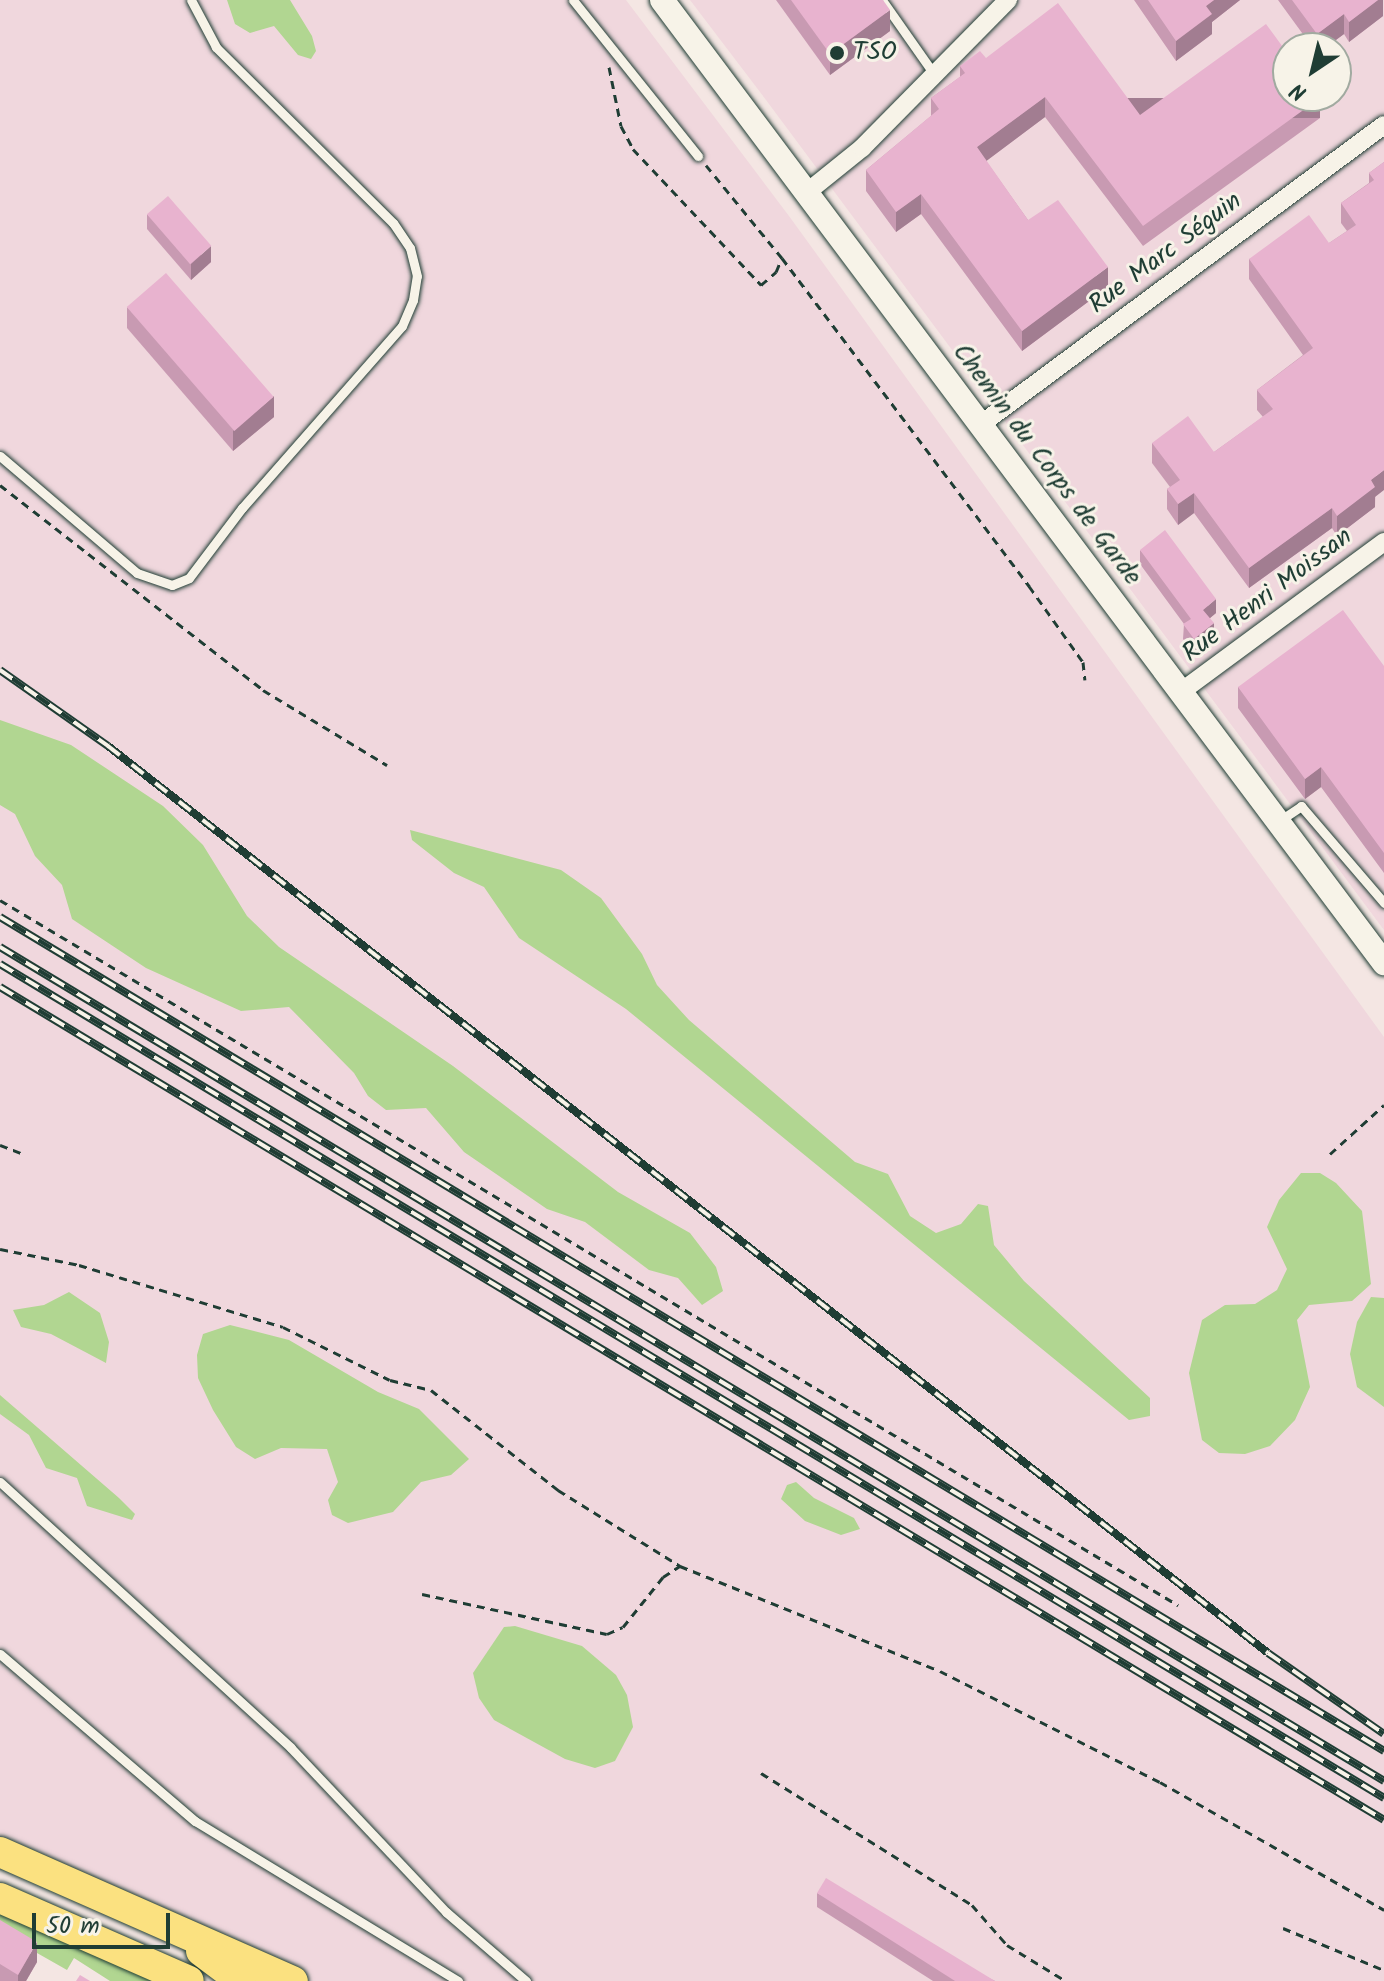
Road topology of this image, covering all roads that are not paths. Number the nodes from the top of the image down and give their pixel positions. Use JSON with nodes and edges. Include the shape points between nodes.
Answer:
{"nodes":[{"id":1,"x":191,"y":0,"type":"edge"},
{"id":2,"x":573,"y":0,"type":"edge"},
{"id":3,"x":662,"y":0,"type":"edge"},
{"id":4,"x":882,"y":0,"type":"edge"},
{"id":5,"x":1008,"y":0,"type":"edge"},
{"id":6,"x":934,"y":74,"type":"junction"},
{"id":7,"x":1384,"y":125,"type":"edge"},
{"id":8,"x":698,"y":156,"type":"road end"},
{"id":9,"x":806,"y":193,"type":"junction"},
{"id":10,"x":980,"y":425,"type":"junction"},
{"id":11,"x":0,"y":456,"type":"edge"},
{"id":12,"x":1383,"y":543,"type":"edge"},
{"id":13,"x":1182,"y":691,"type":"junction"},
{"id":14,"x":1279,"y":821,"type":"junction"},
{"id":15,"x":1384,"y":903,"type":"edge"},
{"id":16,"x":1383,"y":961,"type":"edge"},
{"id":17,"x":0,"y":1482,"type":"edge"},
{"id":18,"x":0,"y":1654,"type":"edge"},
{"id":19,"x":0,"y":1852,"type":"edge"},
{"id":20,"x":0,"y":1863,"type":"edge"},
{"id":21,"x":0,"y":1898,"type":"edge"},
{"id":22,"x":189,"y":1981,"type":"edge"},
{"id":23,"x":241,"y":1981,"type":"edge"},
{"id":24,"x":293,"y":1981,"type":"edge"},
{"id":25,"x":458,"y":1981,"type":"edge"},
{"id":26,"x":526,"y":1981,"type":"edge"}],
"edges":[{"from":1,"to":11,"type":"lane","via":[[216,47],[393,223],[410,248],[417,276],[413,300],[402,326],[242,508],[189,578],[172,585],[137,573]]},
{"from":2,"to":8,"type":"lane"},
{"from":3,"to":9,"type":"street","name":"Chemin du Corps de Garde"},
{"from":4,"to":6,"type":"lane"},
{"from":5,"to":6,"type":"street"},
{"from":6,"to":9,"type":"street","via":[[862,148]]},
{"from":7,"to":10,"type":"street","name":"Rue Marc Séguin"},
{"from":9,"to":10,"type":"street","name":"Chemin du Corps de Garde"},
{"from":10,"to":13,"type":"street","name":"Chemin du Corps de Garde"},
{"from":12,"to":13,"type":"street","name":"Rue Henri Moissan"},
{"from":13,"to":14,"type":"street","name":"Chemin du Corps de Garde"},
{"from":14,"to":15,"type":"lane","via":[[1301,806]]},
{"from":14,"to":16,"type":"street","name":"Chemin du Corps de Garde"},
{"from":17,"to":26,"type":"lane","via":[[291,1748],[446,1912]]},
{"from":18,"to":25,"type":"lane","via":[[195,1821]]},
{"from":19,"to":24,"type":"main road"},
{"from":20,"to":23,"type":"main road","via":[[186,1942]]},
{"from":21,"to":22,"type":"main road"}]}
